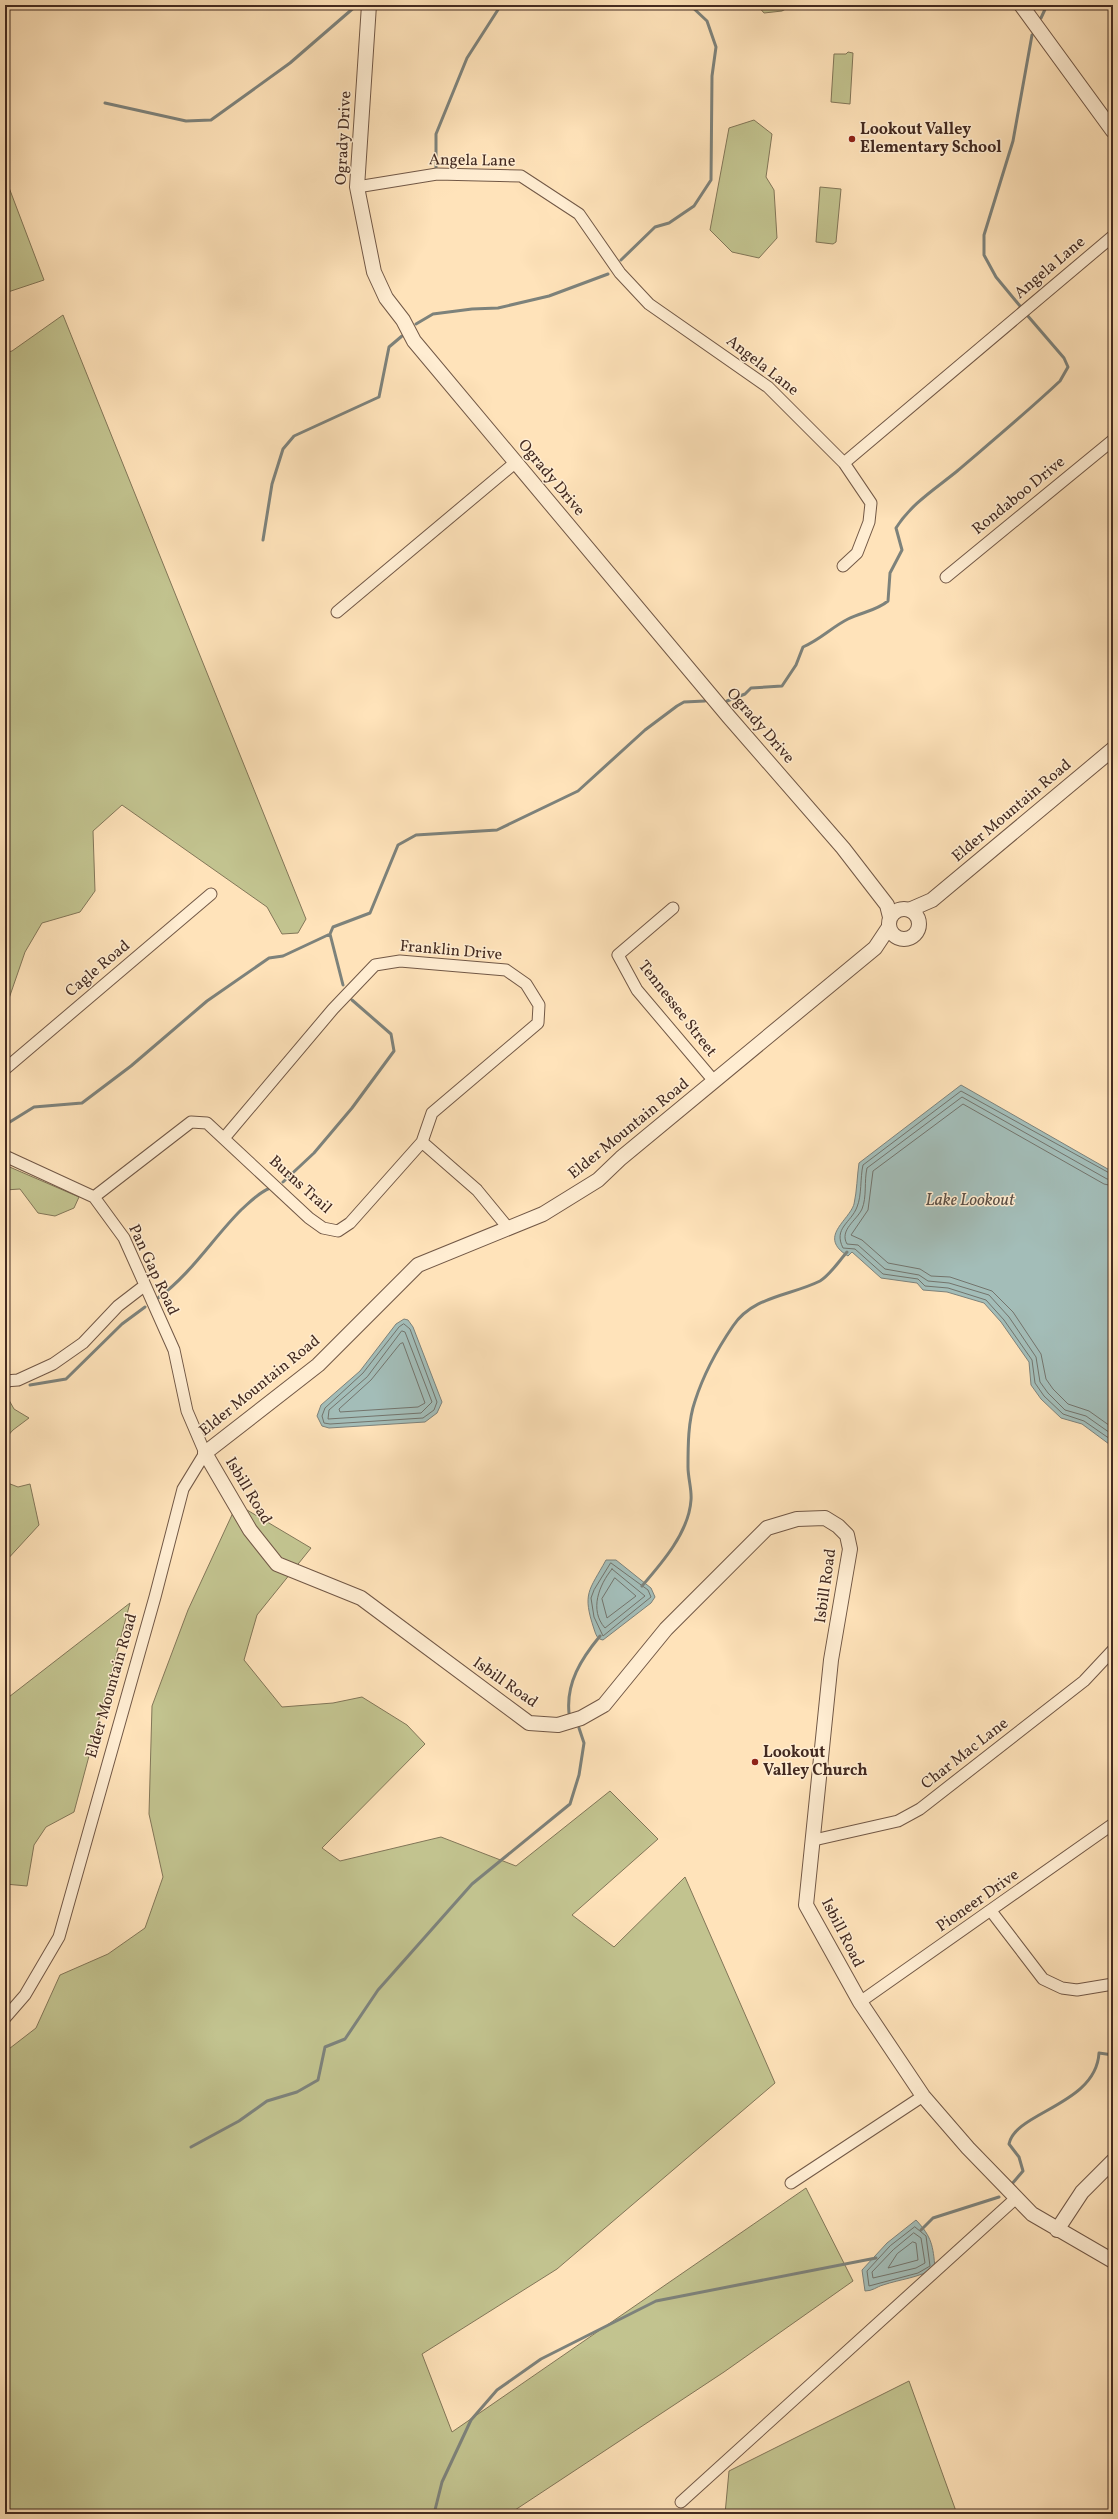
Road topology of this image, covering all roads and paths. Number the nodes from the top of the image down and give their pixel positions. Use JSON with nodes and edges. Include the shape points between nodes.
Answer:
{"nodes":[{"id":1,"x":369,"y":5,"type":"edge"},
{"id":2,"x":1021,"y":5,"type":"edge"},
{"id":3,"x":1113,"y":132,"type":"edge"},
{"id":4,"x":357,"y":187,"type":"junction"},
{"id":5,"x":1113,"y":236,"type":"edge"},
{"id":6,"x":1113,"y":440,"type":"edge"},
{"id":7,"x":516,"y":462,"type":"junction"},
{"id":8,"x":844,"y":463,"type":"junction"},
{"id":9,"x":842,"y":566,"type":"dead end"},
{"id":10,"x":946,"y":577,"type":"dead end"},
{"id":11,"x":337,"y":612,"type":"dead end"},
{"id":12,"x":1113,"y":749,"type":"edge"},
{"id":13,"x":211,"y":894,"type":"dead end"},
{"id":14,"x":932,"y":900,"type":"junction"},
{"id":15,"x":673,"y":908,"type":"dead end"},
{"id":16,"x":895,"y":914,"type":"junction"},
{"id":17,"x":919,"y":924,"type":"junction"},
{"id":18,"x":899,"y":938,"type":"junction"},
{"id":19,"x":875,"y":948,"type":"junction"},
{"id":20,"x":5,"y":1069,"type":"edge"},
{"id":21,"x":714,"y":1081,"type":"junction"},
{"id":22,"x":225,"y":1137,"type":"junction"},
{"id":23,"x":422,"y":1142,"type":"junction"},
{"id":24,"x":5,"y":1156,"type":"edge"},
{"id":25,"x":94,"y":1197,"type":"junction"},
{"id":26,"x":509,"y":1229,"type":"junction"},
{"id":27,"x":144,"y":1286,"type":"junction"},
{"id":28,"x":5,"y":1381,"type":"edge"},
{"id":29,"x":205,"y":1453,"type":"junction"},
{"id":30,"x":1113,"y":1650,"type":"edge"},
{"id":31,"x":1113,"y":1824,"type":"edge"},
{"id":32,"x":814,"y":1840,"type":"junction"},
{"id":33,"x":991,"y":1911,"type":"junction"},
{"id":34,"x":1113,"y":1984,"type":"edge"},
{"id":35,"x":860,"y":2002,"type":"junction"},
{"id":36,"x":5,"y":2018,"type":"edge"},
{"id":37,"x":923,"y":2096,"type":"junction"},
{"id":38,"x":1113,"y":2161,"type":"edge"},
{"id":39,"x":791,"y":2183,"type":"dead end"},
{"id":40,"x":1014,"y":2199,"type":"junction"},
{"id":41,"x":1057,"y":2230,"type":"junction"},
{"id":42,"x":1113,"y":2262,"type":"edge"},
{"id":43,"x":681,"y":2502,"type":"dead end"}],
"edges":[{"from":1,"to":4,"type":"street","name":"Ogrady Drive"},
{"from":2,"to":3,"type":"street"},
{"from":4,"to":7,"type":"street","name":"Ogrady Drive","via":[[370,257],[386,298],[403,320],[414,341]]},
{"from":4,"to":8,"type":"street","name":"Angela Lane","via":[[438,174],[521,176],[582,217],[620,273],[649,304],[768,387]]},
{"from":5,"to":8,"type":"street","name":"Angela Lane"},
{"from":6,"to":10,"type":"street","name":"Rondaboo Drive"},
{"from":7,"to":11,"type":"street"},
{"from":7,"to":16,"type":"street","name":"Ogrady Drive","via":[[843,848]]},
{"from":8,"to":9,"type":"street","via":[[871,502],[869,522],[857,553]]},
{"from":12,"to":14,"type":"street","name":"Elder Mountain Road"},
{"from":13,"to":20,"type":"street","name":"Cagle Road"},
{"from":14,"to":16,"type":"street","name":"Elder Mountain Road"},
{"from":14,"to":17,"type":"street","name":"Elder Mountain Road"},
{"from":15,"to":21,"type":"street","name":"Tennessee Street","via":[[618,955],[637,990]]},
{"from":16,"to":17,"type":"street","via":[[916,916]]},
{"from":16,"to":18,"type":"street"},
{"from":16,"to":19,"type":"street","name":"Elder Mountain Road"},
{"from":17,"to":18,"type":"street","name":"Elder Mountain Road","via":[[912,936]]},
{"from":18,"to":19,"type":"street","name":"Elder Mountain Road"},
{"from":19,"to":21,"type":"street","name":"Elder Mountain Road"},
{"from":21,"to":26,"type":"street","name":"Elder Mountain Road","via":[[598,1180],[543,1214]]},
{"from":22,"to":23,"type":"street","name":"Burns Trail","via":[[309,1218],[332,1232],[350,1223]]},
{"from":22,"to":23,"type":"street","name":"Franklin Drive","via":[[333,1009],[375,965],[400,961],[506,970],[526,984],[539,1006],[538,1023],[432,1113]]},
{"from":22,"to":25,"type":"street","via":[[207,1123],[191,1122],[142,1157]]},
{"from":23,"to":26,"type":"street","via":[[477,1190]]},
{"from":24,"to":25,"type":"street","name":"Pan Gap Road"},
{"from":25,"to":27,"type":"street","name":"Pan Gap Road","via":[[124,1238]]},
{"from":26,"to":29,"type":"street","name":"Elder Mountain Road","via":[[418,1265],[318,1365]]},
{"from":27,"to":28,"type":"street","via":[[118,1306],[84,1343],[53,1364],[18,1380]]},
{"from":27,"to":29,"type":"street","name":"Pan Gap Road","via":[[174,1350],[187,1411]]},
{"from":29,"to":32,"type":"street","name":"Isbill Road","via":[[250,1530],[277,1564],[360,1598],[529,1723],[558,1725],[581,1718],[604,1705],[666,1629],[767,1528],[797,1519],[825,1518],[838,1526],[847,1536],[850,1549],[831,1660]]},
{"from":29,"to":36,"type":"street","name":"Elder Mountain Road","via":[[183,1489],[60,1937],[25,1995]]},
{"from":30,"to":32,"type":"street","name":"Char Mac Lane","via":[[1084,1682],[920,1809],[898,1821]]},
{"from":31,"to":33,"type":"street","name":"Pioneer Drive"},
{"from":32,"to":35,"type":"street","name":"Isbill Road","via":[[806,1905]]},
{"from":33,"to":34,"type":"street","via":[[1043,1979],[1062,1988],[1077,1990]]},
{"from":33,"to":35,"type":"street","name":"Pioneer Drive"},
{"from":35,"to":37,"type":"street","name":"Isbill Road"},
{"from":37,"to":39,"type":"street"},
{"from":37,"to":40,"type":"street","name":"Isbill Road"},
{"from":38,"to":41,"type":"street","via":[[1082,2192]]},
{"from":40,"to":41,"type":"street","name":"Isbill Road"},
{"from":40,"to":43,"type":"street"},
{"from":41,"to":42,"type":"street","name":"Isbill Road"}]}
